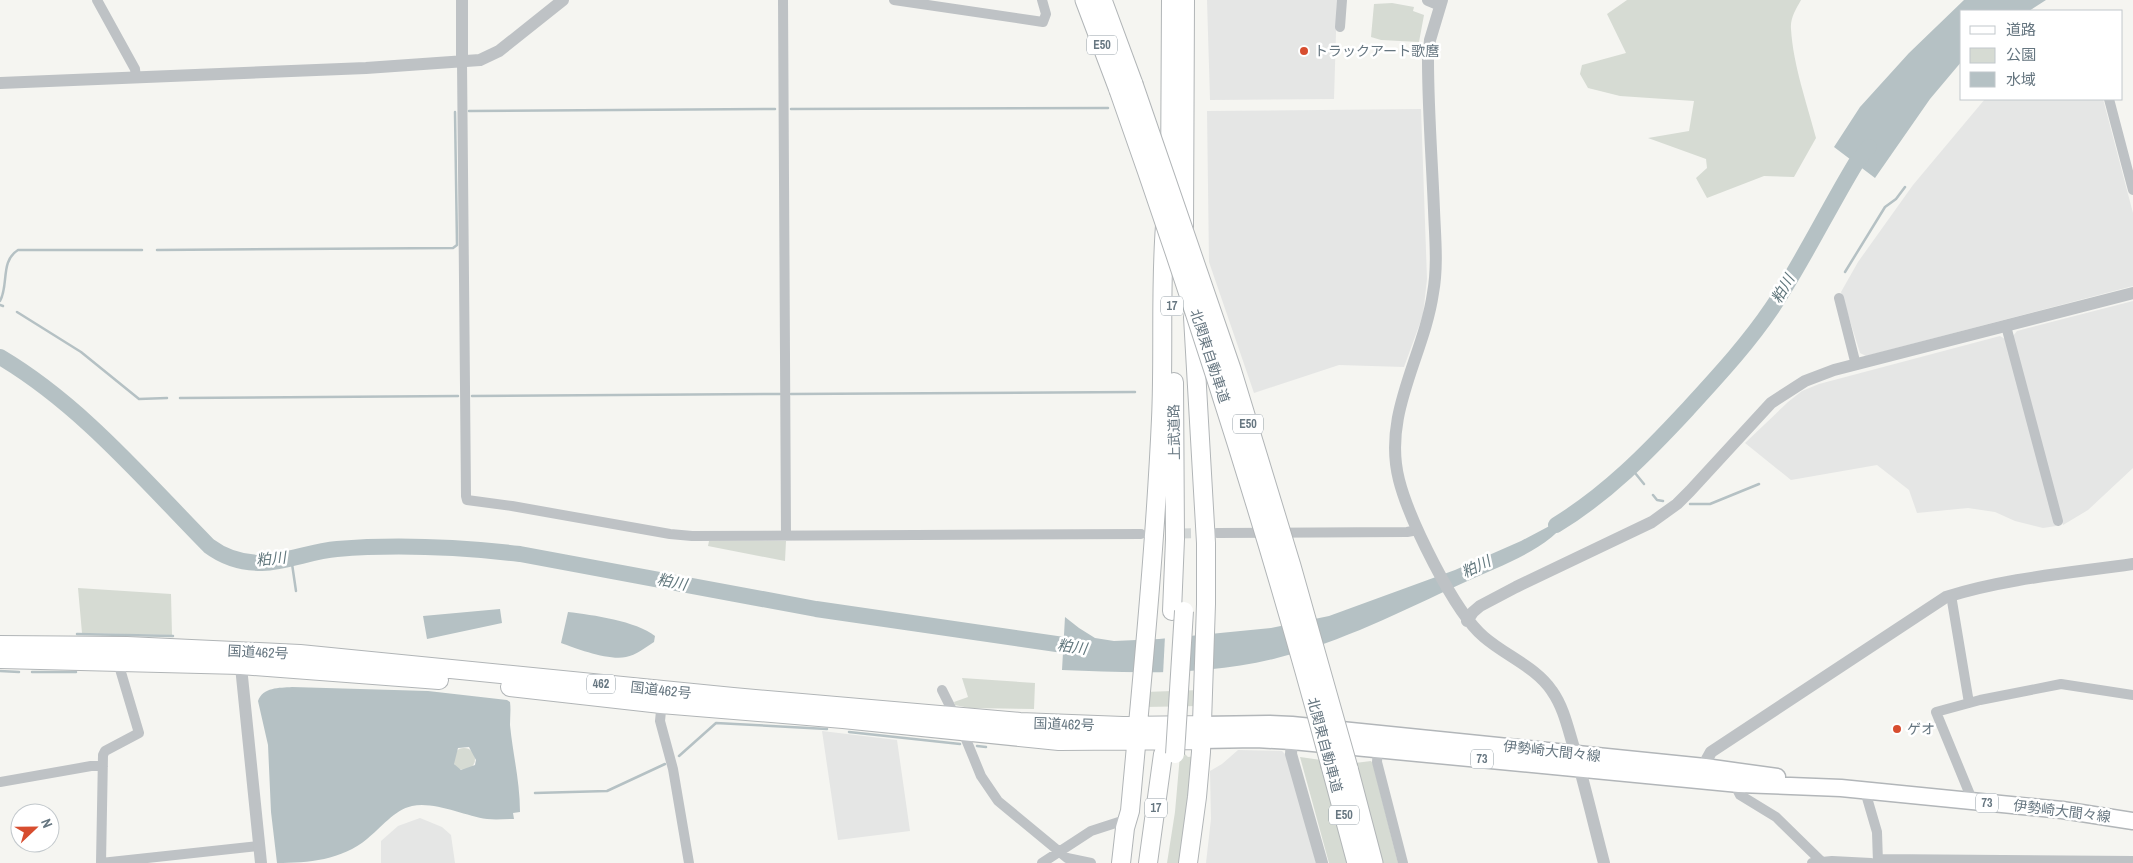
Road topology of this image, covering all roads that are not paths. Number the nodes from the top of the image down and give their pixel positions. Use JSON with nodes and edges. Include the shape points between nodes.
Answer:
{"nodes":[{"id":1,"x":97,"y":0,"type":"edge"},
{"id":2,"x":462,"y":0,"type":"edge"},
{"id":3,"x":563,"y":0,"type":"edge"},
{"id":4,"x":783,"y":0,"type":"edge"},
{"id":5,"x":894,"y":0,"type":"edge"},
{"id":6,"x":1042,"y":0,"type":"edge"},
{"id":7,"x":1085,"y":0,"type":"edge"},
{"id":8,"x":1102,"y":0,"type":"edge"},
{"id":9,"x":1171,"y":0,"type":"edge"},
{"id":10,"x":1185,"y":0,"type":"edge"},
{"id":11,"x":1342,"y":0,"type":"edge"},
{"id":12,"x":1428,"y":0,"type":"edge"},
{"id":13,"x":1441,"y":3,"type":"edge"},
{"id":14,"x":1340,"y":27,"type":"dead end"},
{"id":15,"x":462,"y":62,"type":"junction"},
{"id":16,"x":136,"y":77,"type":"junction"},
{"id":17,"x":0,"y":83,"type":"edge"},
{"id":18,"x":1126,"y":87,"type":"junction"},
{"id":19,"x":2108,"y":100,"type":"edge"},
{"id":20,"x":1170,"y":176,"type":"junction"},
{"id":21,"x":2133,"y":190,"type":"edge"},
{"id":22,"x":1184,"y":244,"type":"junction"},
{"id":23,"x":2133,"y":293,"type":"edge"},
{"id":24,"x":1839,"y":298,"type":"dead end"},
{"id":25,"x":2006,"y":326,"type":"junction"},
{"id":26,"x":1856,"y":365,"type":"junction"},
{"id":27,"x":2058,"y":521,"type":"dead end"},
{"id":28,"x":1217,"y":533,"type":"tunnel mouth"},
{"id":29,"x":1142,"y":534,"type":"tunnel mouth"},
{"id":30,"x":786,"y":535,"type":"junction"},
{"id":31,"x":1420,"y":535,"type":"junction"},
{"id":32,"x":2133,"y":564,"type":"edge"},
{"id":33,"x":1951,"y":595,"type":"junction"},
{"id":34,"x":1178,"y":611,"type":"junction"},
{"id":35,"x":1467,"y":621,"type":"junction"},
{"id":36,"x":0,"y":645,"type":"edge"},
{"id":37,"x":240,"y":657,"type":"junction"},
{"id":38,"x":0,"y":659,"type":"edge"},
{"id":39,"x":120,"y":661,"type":"junction"},
{"id":40,"x":942,"y":690,"type":"dead end"},
{"id":41,"x":2133,"y":695,"type":"edge"},
{"id":42,"x":662,"y":697,"type":"junction"},
{"id":43,"x":1969,"y":703,"type":"junction"},
{"id":44,"x":959,"y":724,"type":"junction"},
{"id":45,"x":1202,"y":732,"type":"junction"},
{"id":46,"x":1137,"y":734,"type":"junction"},
{"id":47,"x":1292,"y":741,"type":"junction"},
{"id":48,"x":1378,"y":748,"type":"junction"},
{"id":49,"x":1169,"y":754,"type":"junction"},
{"id":50,"x":1578,"y":761,"type":"junction"},
{"id":51,"x":103,"y":766,"type":"junction"},
{"id":52,"x":1340,"y":767,"type":"junction"},
{"id":53,"x":1705,"y":767,"type":"junction"},
{"id":54,"x":0,"y":782,"type":"edge"},
{"id":55,"x":1739,"y":784,"type":"junction"},
{"id":56,"x":1841,"y":788,"type":"junction"},
{"id":57,"x":1865,"y":791,"type":"junction"},
{"id":58,"x":1973,"y":802,"type":"junction"},
{"id":59,"x":1128,"y":819,"type":"junction"},
{"id":60,"x":2133,"y":821,"type":"edge"},
{"id":61,"x":259,"y":846,"type":"junction"},
{"id":62,"x":1060,"y":852,"type":"junction"},
{"id":63,"x":177,"y":859,"type":"edge"},
{"id":64,"x":1939,"y":861,"type":"edge"},
{"id":65,"x":2133,"y":861,"type":"edge"},
{"id":66,"x":1816,"y":862,"type":"edge"},
{"id":67,"x":1876,"y":862,"type":"edge"},
{"id":68,"x":261,"y":863,"type":"edge"},
{"id":69,"x":689,"y":863,"type":"edge"},
{"id":70,"x":1042,"y":863,"type":"edge"},
{"id":71,"x":1091,"y":863,"type":"edge"},
{"id":72,"x":1121,"y":863,"type":"edge"},
{"id":73,"x":1148,"y":863,"type":"edge"},
{"id":74,"x":1160,"y":863,"type":"edge"},
{"id":75,"x":1188,"y":863,"type":"edge"},
{"id":76,"x":1322,"y":863,"type":"edge"},
{"id":77,"x":1357,"y":863,"type":"edge"},
{"id":78,"x":1373,"y":863,"type":"edge"},
{"id":79,"x":1403,"y":863,"type":"edge"},
{"id":80,"x":1604,"y":863,"type":"edge"}],
"edges":[{"from":1,"to":16,"type":"street","via":[[135,69]]},
{"from":2,"to":15,"type":"street"},
{"from":3,"to":15,"type":"street","via":[[490,57]]},
{"from":4,"to":30,"type":"street"},
{"from":5,"to":6,"type":"street","via":[[1042,22],[1046,14]]},
{"from":7,"to":18,"type":"highway","name":"北関東自動車道","number":"E50"},
{"from":8,"to":18,"type":"highway","name":"北関東自動車道","number":"E50"},
{"from":9,"to":20,"type":"highway","name":"上武道路","number":"17"},
{"from":10,"to":22,"type":"highway","name":"上武道路","number":"17"},
{"from":11,"to":14,"type":"street"},
{"from":12,"to":13,"type":"street"},
{"from":13,"to":31,"type":"street","via":[[1428,60],[1436,247],[1433,293],[1399,410],[1394,444],[1401,488]]},
{"from":15,"to":16,"type":"street"},
{"from":15,"to":30,"type":"street","via":[[467,500],[670,534]]},
{"from":16,"to":17,"type":"street"},
{"from":18,"to":52,"type":"highway","name":"北関東自動車道","number":"E50","bridge":true,"via":[[1231,370],[1291,566]]},
{"from":19,"to":21,"type":"street"},
{"from":20,"to":34,"type":"highway","name":"上武道路","number":"17"},
{"from":20,"to":46,"type":"highway","via":[[1163,251],[1162,397],[1149,611]]},
{"from":22,"to":34,"type":"highway","name":"上武道路","number":"17","via":[[1187,465]]},
{"from":22,"to":45,"type":"highway","via":[[1192,288],[1206,543]]},
{"from":23,"to":25,"type":"street"},
{"from":24,"to":26,"type":"street"},
{"from":25,"to":26,"type":"street"},
{"from":25,"to":27,"type":"street"},
{"from":26,"to":35,"type":"street","via":[[1805,381],[1777,398],[1677,504],[1652,522],[1480,606]]},
{"from":28,"to":31,"type":"street"},
{"from":29,"to":30,"type":"street"},
{"from":31,"to":35,"type":"street"},
{"from":32,"to":33,"type":"street","via":[[2005,583]]},
{"from":33,"to":43,"type":"street"},
{"from":33,"to":53,"type":"street","via":[[1711,752]]},
{"from":34,"to":49,"type":"highway","name":"上武道路","number":"17"},
{"from":35,"to":50,"type":"street","via":[[1482,636],[1547,684],[1563,712]]},
{"from":36,"to":37,"type":"highway","name":"国道462号","number":"462"},
{"from":37,"to":39,"type":"highway","name":"国道462号","number":"462"},
{"from":37,"to":42,"type":"highway","name":"国道462号","number":"462","via":[[352,658]]},
{"from":37,"to":61,"type":"street"},
{"from":38,"to":39,"type":"highway","name":"国道462号","number":"462"},
{"from":39,"to":51,"type":"street","via":[[139,733],[105,751]]},
{"from":40,"to":44,"type":"street"},
{"from":41,"to":43,"type":"street","via":[[2061,684]]},
{"from":42,"to":44,"type":"highway","name":"国道462号","number":"462"},
{"from":42,"to":69,"type":"street","via":[[660,721],[673,769]]},
{"from":43,"to":58,"type":"street","via":[[1936,712]]},
{"from":44,"to":46,"type":"highway","name":"国道462号","number":"462","via":[[1058,725]]},
{"from":44,"to":62,"type":"street","via":[[981,776],[993,795],[1003,807]]},
{"from":45,"to":46,"type":"highway","name":"国道462号","number":"462"},
{"from":45,"to":47,"type":"main road","name":"伊勢崎大間々線","number":"73"},
{"from":45,"to":50,"type":"main road","name":"伊勢崎大間々線","number":"73","via":[[1276,724]]},
{"from":45,"to":75,"type":"highway"},
{"from":46,"to":59,"type":"highway"},
{"from":47,"to":48,"type":"main road","name":"伊勢崎大間々線","number":"73"},
{"from":47,"to":76,"type":"street","via":[[1291,754]]},
{"from":48,"to":50,"type":"main road","name":"伊勢崎大間々線","number":"73"},
{"from":48,"to":79,"type":"street","via":[[1377,762]]},
{"from":49,"to":73,"type":"highway","name":"上武道路","number":"17"},
{"from":49,"to":74,"type":"highway","name":"上武道路","number":"17"},
{"from":50,"to":53,"type":"main road","name":"伊勢崎大間々線","number":"73"},
{"from":50,"to":55,"type":"main road","name":"伊勢崎大間々線","number":"73"},
{"from":50,"to":80,"type":"street"},
{"from":51,"to":54,"type":"street"},
{"from":51,"to":63,"type":"street","via":[[101,863]]},
{"from":52,"to":77,"type":"highway","name":"北関東自動車道","number":"E50"},
{"from":52,"to":78,"type":"highway","name":"北関東自動車道","number":"E50"},
{"from":53,"to":56,"type":"main road","name":"伊勢崎大間々線","number":"73"},
{"from":55,"to":56,"type":"main road","name":"伊勢崎大間々線","number":"73"},
{"from":55,"to":66,"type":"street","via":[[1740,795],[1776,817]]},
{"from":56,"to":57,"type":"main road","name":"伊勢崎大間々線","number":"73"},
{"from":57,"to":58,"type":"main road","name":"伊勢崎大間々線","number":"73"},
{"from":57,"to":67,"type":"street","via":[[1876,832]]},
{"from":58,"to":60,"type":"main road","name":"伊勢崎大間々線","number":"73"},
{"from":59,"to":62,"type":"street","via":[[1091,831]]},
{"from":59,"to":72,"type":"highway"},
{"from":61,"to":63,"type":"street"},
{"from":61,"to":68,"type":"street"},
{"from":62,"to":70,"type":"street"},
{"from":62,"to":71,"type":"street","via":[[1072,860]]},
{"from":64,"to":65,"type":"street"},
{"from":64,"to":67,"type":"street"},
{"from":66,"to":67,"type":"street"}]}
